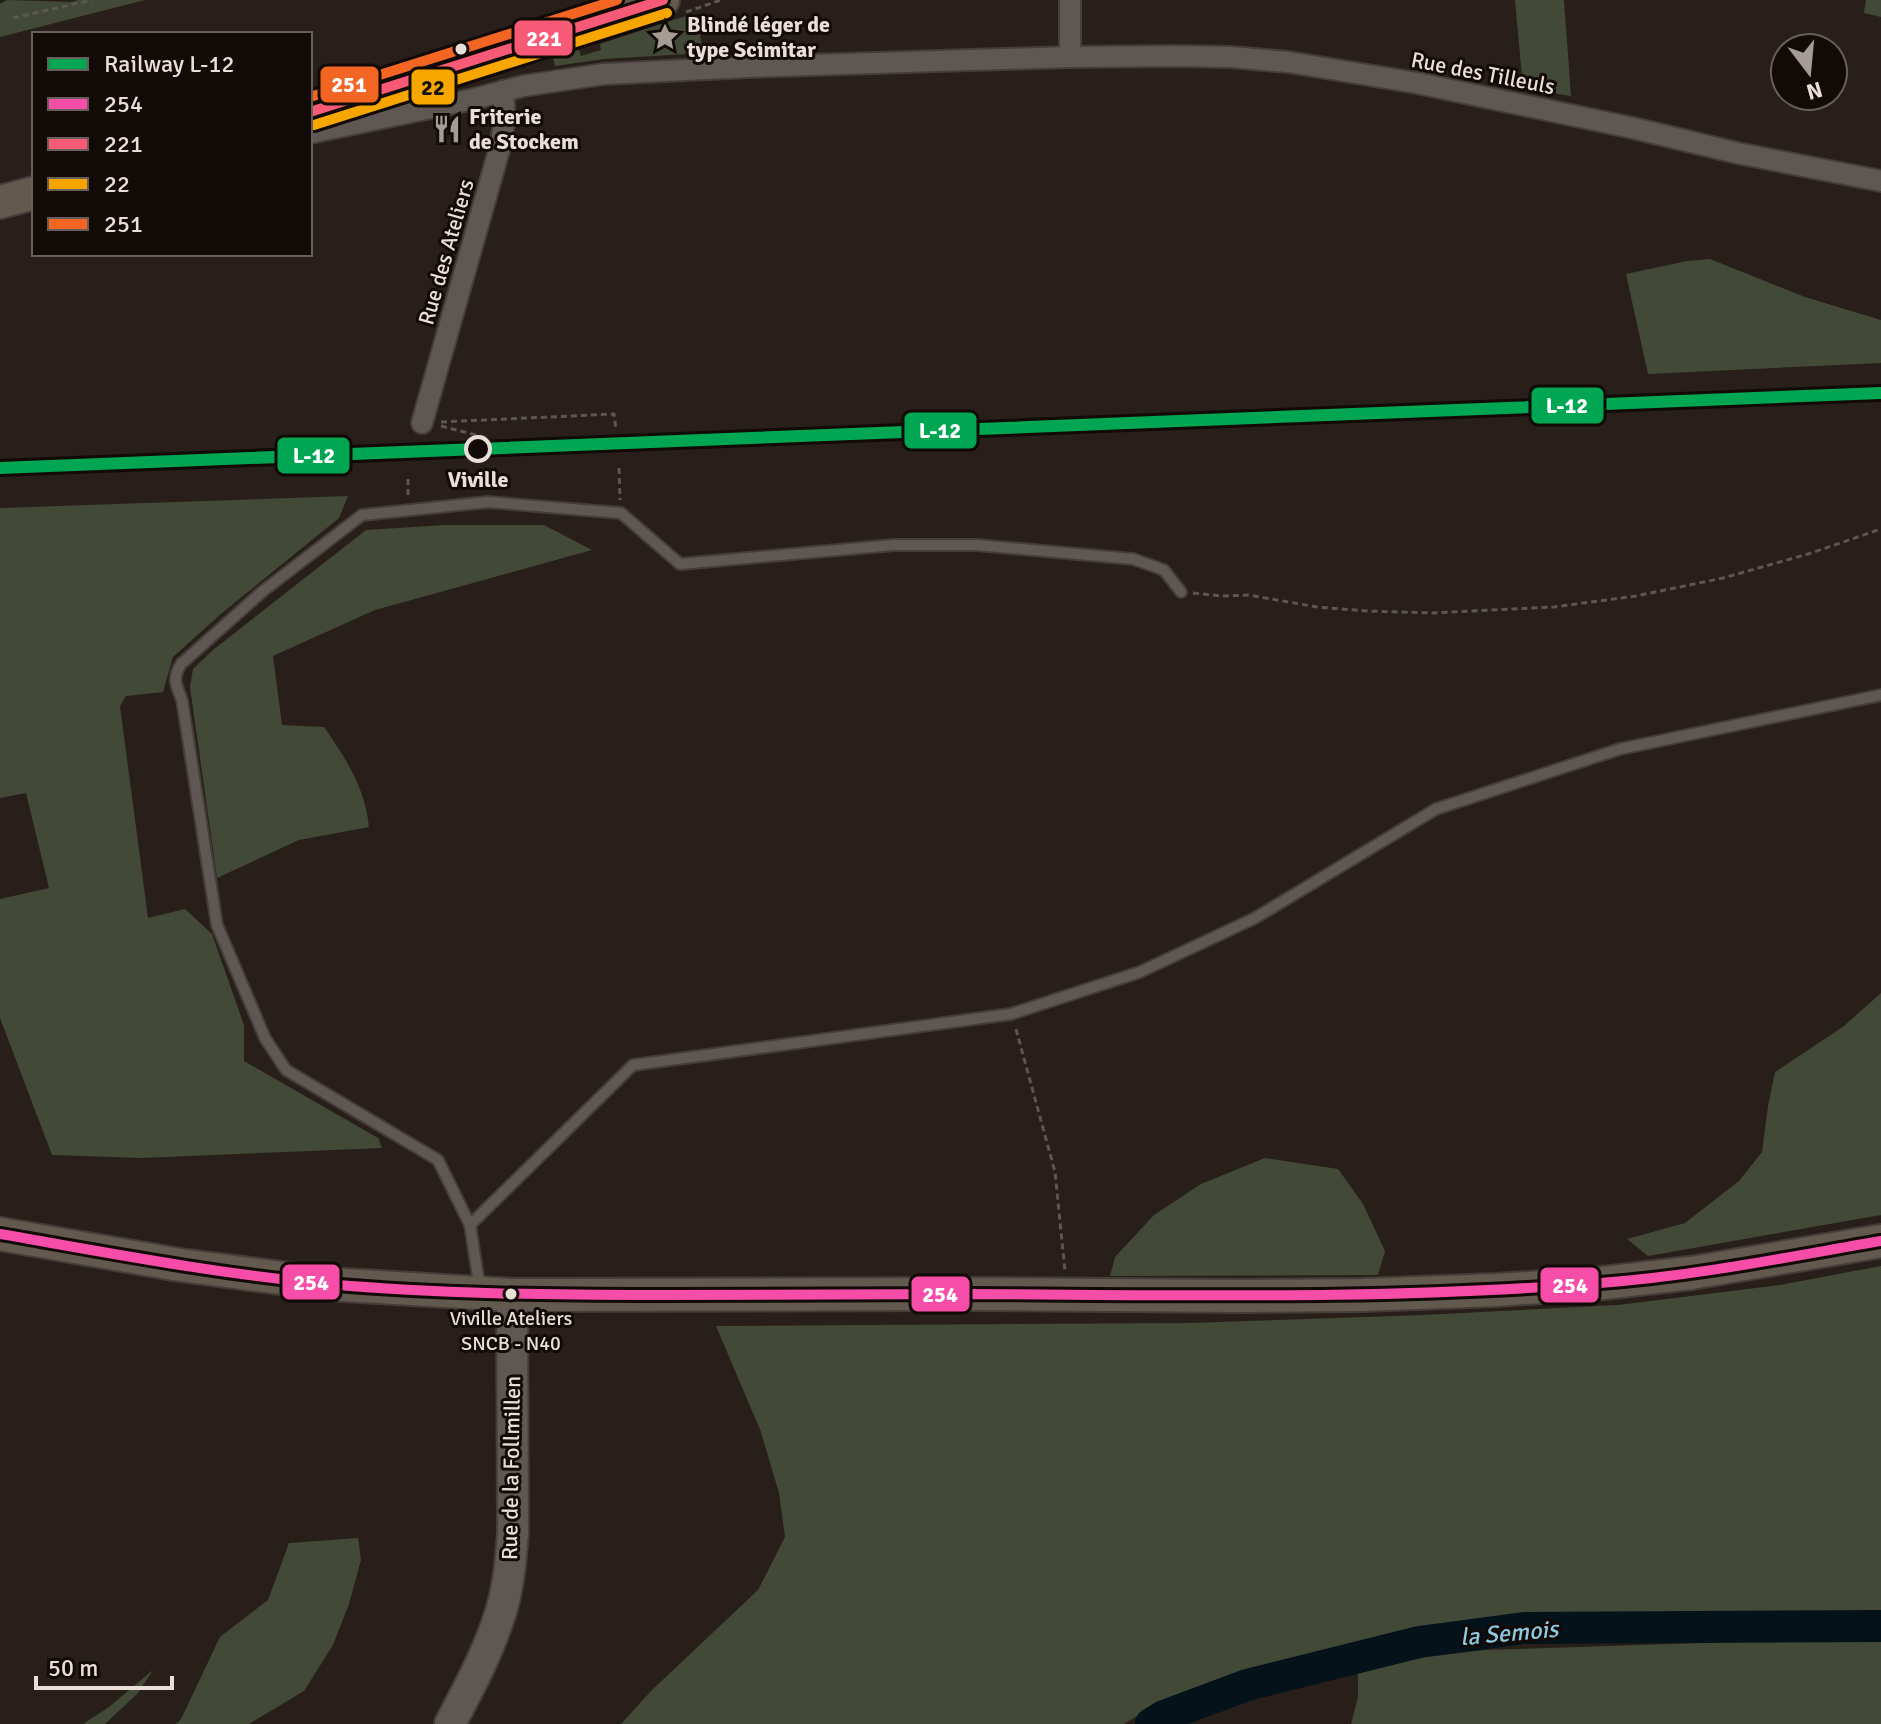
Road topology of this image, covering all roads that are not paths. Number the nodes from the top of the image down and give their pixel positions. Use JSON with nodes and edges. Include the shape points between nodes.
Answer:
{"nodes":[{"id":1,"x":663,"y":0,"type":"edge"},
{"id":2,"x":1070,"y":0,"type":"edge"},
{"id":3,"x":496,"y":53,"type":"junction"},
{"id":4,"x":1070,"y":57,"type":"junction"},
{"id":5,"x":513,"y":89,"type":"junction"},
{"id":6,"x":312,"y":111,"type":"edge"},
{"id":7,"x":312,"y":133,"type":"edge"},
{"id":8,"x":1881,"y":181,"type":"edge"},
{"id":9,"x":32,"y":194,"type":"edge"},
{"id":10,"x":0,"y":202,"type":"edge"},
{"id":11,"x":422,"y":423,"type":"road end"},
{"id":12,"x":1181,"y":592,"type":"road end"},
{"id":13,"x":1881,"y":695,"type":"edge"},
{"id":14,"x":470,"y":1225,"type":"junction"},
{"id":15,"x":0,"y":1234,"type":"edge"},
{"id":16,"x":1881,"y":1241,"type":"edge"},
{"id":17,"x":497,"y":1295,"type":"junction"},
{"id":18,"x":450,"y":1724,"type":"edge"}],
"edges":[{"from":1,"to":3,"type":"main road"},
{"from":2,"to":4,"type":"street"},
{"from":3,"to":5,"type":"street"},
{"from":3,"to":5,"type":"street","via":[[491,76]]},
{"from":3,"to":6,"type":"main road"},
{"from":4,"to":5,"type":"street","name":"Rue des Tilleuls","via":[[604,74]]},
{"from":4,"to":8,"type":"street","name":"Rue des Tilleuls","via":[[1288,62],[1417,83]]},
{"from":5,"to":7,"type":"street","name":"Rue des Tilleuls"},
{"from":5,"to":11,"type":"street","name":"Rue des Ateliers"},
{"from":9,"to":10,"type":"main road"},
{"from":12,"to":14,"type":"lane","via":[[1164,570],[1133,559],[976,545],[894,545],[680,564],[621,513],[488,502],[362,515],[263,591],[181,664],[175,675],[217,925],[265,1038],[286,1070],[438,1160]]},
{"from":13,"to":14,"type":"lane","via":[[1620,749],[1436,809],[1255,918],[1140,972],[1011,1014],[633,1065]]},
{"from":14,"to":17,"type":"lane"},
{"from":15,"to":17,"type":"main road","via":[[328,1284]]},
{"from":16,"to":17,"type":"main road","via":[[1691,1273],[1557,1286],[1362,1295]]},
{"from":17,"to":18,"type":"street","name":"Rue de la Follmillen","via":[[513,1532],[510,1571],[487,1652]]}]}
